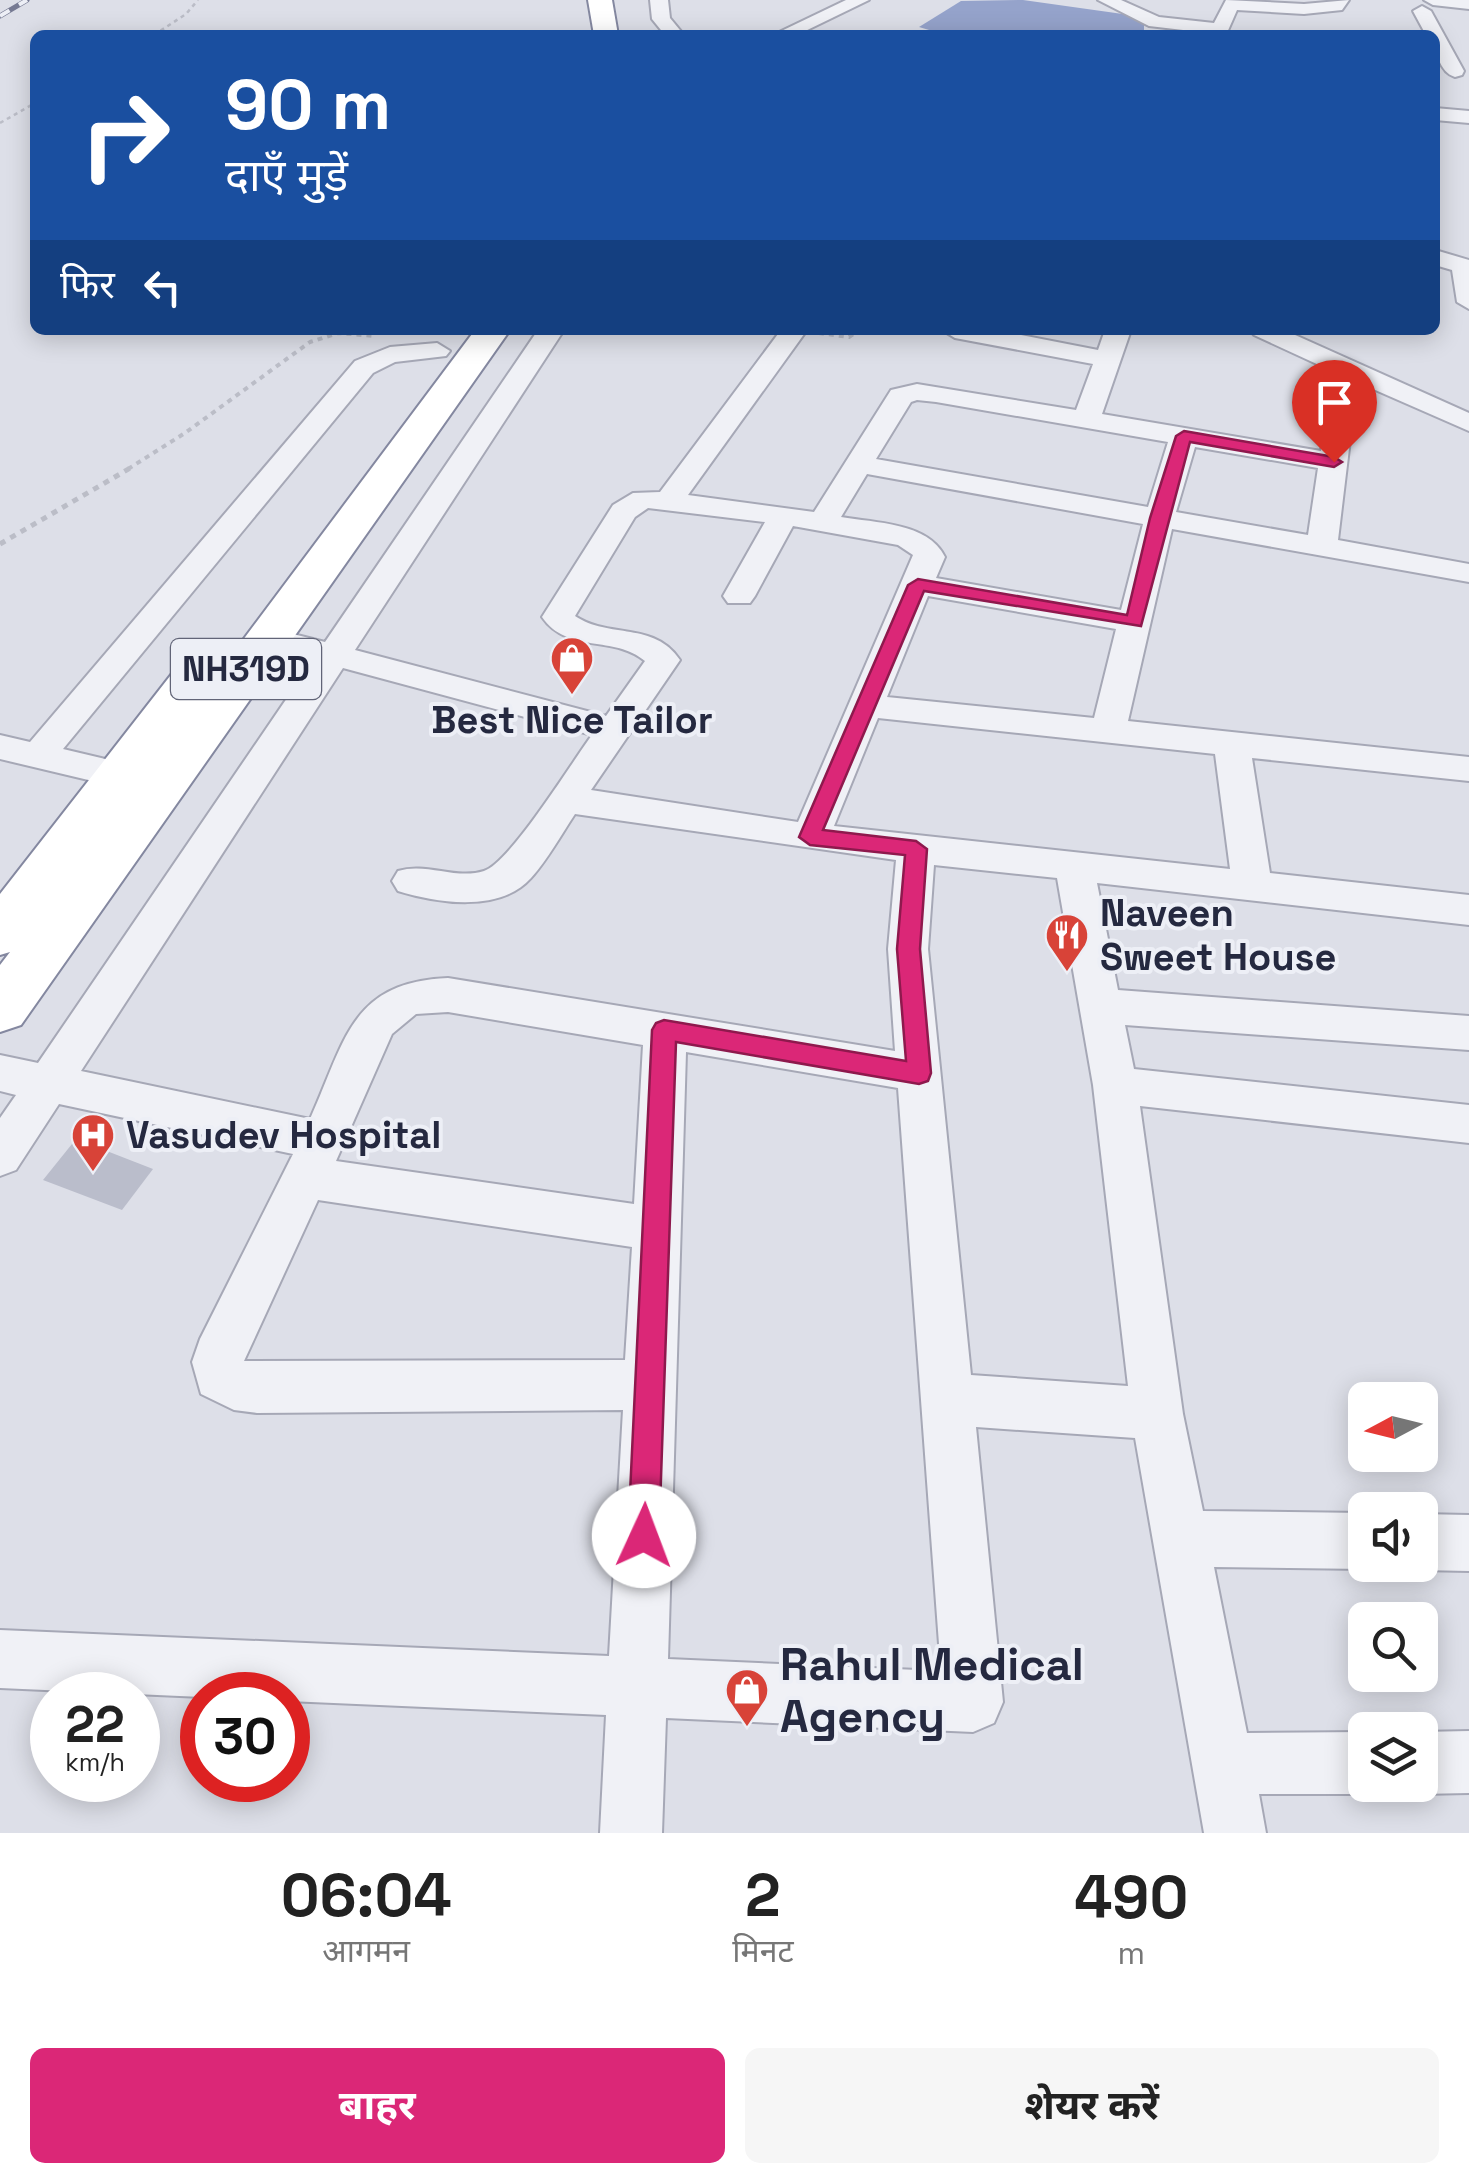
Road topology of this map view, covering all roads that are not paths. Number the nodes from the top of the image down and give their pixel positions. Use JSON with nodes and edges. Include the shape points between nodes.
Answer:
{"nodes":[{"id":1,"x":600,"y":0,"type":"edge"},
{"id":2,"x":659,"y":0,"type":"edge"},
{"id":3,"x":860,"y":0,"type":"edge"},
{"id":4,"x":1107,"y":0,"type":"edge"},
{"id":5,"x":1340,"y":0,"type":"edge"},
{"id":6,"x":1469,"y":4,"type":"edge"},
{"id":7,"x":1428,"y":11,"type":"edge"},
{"id":8,"x":1455,"y":23,"type":"dead end"},
{"id":9,"x":779,"y":26,"type":"edge"},
{"id":10,"x":605,"y":30,"type":"edge"},
{"id":11,"x":670,"y":30,"type":"edge"},
{"id":12,"x":1204,"y":30,"type":"edge"},
{"id":13,"x":1223,"y":30,"type":"edge"},
{"id":14,"x":1440,"y":40,"type":"edge"},
{"id":15,"x":1453,"y":71,"type":"edge"},
{"id":16,"x":1440,"y":114,"type":"edge"},
{"id":17,"x":1469,"y":117,"type":"edge"},
{"id":18,"x":1440,"y":259,"type":"edge"},
{"id":19,"x":1469,"y":302,"type":"edge"},
{"id":20,"x":488,"y":335,"type":"edge"},
{"id":21,"x":548,"y":335,"type":"edge"},
{"id":22,"x":790,"y":335,"type":"edge"},
{"id":23,"x":981,"y":335,"type":"edge"},
{"id":24,"x":1116,"y":335,"type":"edge"},
{"id":25,"x":1273,"y":335,"type":"edge"},
{"id":26,"x":415,"y":349,"type":"edge"},
{"id":27,"x":1106,"y":359,"type":"junction"},
{"id":28,"x":1346,"y":368,"type":"junction"},
{"id":29,"x":1086,"y":420,"type":"junction"},
{"id":30,"x":1469,"y":423,"type":"edge"},
{"id":31,"x":1184,"y":436,"type":"junction"},
{"id":32,"x":1334,"y":462,"type":"junction"},
{"id":33,"x":858,"y":464,"type":"junction"},
{"id":34,"x":669,"y":501,"type":"junction"},
{"id":35,"x":784,"y":515,"type":"junction"},
{"id":36,"x":1158,"y":518,"type":"junction"},
{"id":37,"x":823,"y":522,"type":"junction"},
{"id":38,"x":1322,"y":548,"type":"junction"},
{"id":39,"x":1469,"y":574,"type":"edge"},
{"id":40,"x":918,"y":585,"type":"junction"},
{"id":41,"x":739,"y":596,"type":"dead end"},
{"id":42,"x":1134,"y":622,"type":"junction"},
{"id":43,"x":269,"y":638,"type":"junction"},
{"id":44,"x":334,"y":652,"type":"junction"},
{"id":45,"x":868,"y":706,"type":"junction"},
{"id":46,"x":615,"y":730,"type":"junction"},
{"id":47,"x":1108,"y":733,"type":"junction"},
{"id":48,"x":1232,"y":745,"type":"junction"},
{"id":49,"x":19,"y":753,"type":"edge"},
{"id":50,"x":1469,"y":769,"type":"edge"},
{"id":51,"x":108,"y":772,"type":"junction"},
{"id":52,"x":568,"y":800,"type":"junction"},
{"id":53,"x":810,"y":837,"type":"junction"},
{"id":54,"x":916,"y":849,"type":"junction"},
{"id":55,"x":1074,"y":866,"type":"junction"},
{"id":56,"x":412,"y":882,"type":"dead end"},
{"id":57,"x":1252,"y":886,"type":"junction"},
{"id":58,"x":1469,"y":910,"type":"edge"},
{"id":59,"x":0,"y":934,"type":"edge"},
{"id":60,"x":1100,"y":1006,"type":"junction"},
{"id":61,"x":0,"y":1009,"type":"edge"},
{"id":62,"x":664,"y":1030,"type":"junction"},
{"id":63,"x":1469,"y":1033,"type":"edge"},
{"id":64,"x":0,"y":1072,"type":"edge"},
{"id":65,"x":919,"y":1073,"type":"junction"},
{"id":66,"x":50,"y":1082,"type":"junction"},
{"id":67,"x":1115,"y":1085,"type":"junction"},
{"id":68,"x":1469,"y":1124,"type":"edge"},
{"id":69,"x":0,"y":1156,"type":"edge"},
{"id":70,"x":313,"y":1159,"type":"junction"},
{"id":71,"x":656,"y":1229,"type":"junction"},
{"id":72,"x":650,"y":1386,"type":"junction"},
{"id":73,"x":947,"y":1400,"type":"junction"},
{"id":74,"x":1157,"y":1414,"type":"junction"},
{"id":75,"x":1179,"y":1539,"type":"junction"},
{"id":76,"x":1348,"y":1541,"type":"edge"},
{"id":77,"x":1438,"y":1542,"type":"edge"},
{"id":78,"x":1469,"y":1542,"type":"edge"},
{"id":79,"x":0,"y":1659,"type":"edge"},
{"id":80,"x":637,"y":1687,"type":"junction"},
{"id":81,"x":1438,"y":1762,"type":"edge"},
{"id":82,"x":1469,"y":1762,"type":"edge"},
{"id":83,"x":1348,"y":1763,"type":"edge"},
{"id":84,"x":1224,"y":1764,"type":"junction"},
{"id":85,"x":632,"y":1833,"type":"edge"},
{"id":86,"x":1235,"y":1833,"type":"edge"}],
"edges":[{"from":1,"to":10,"type":"highway"},
{"from":2,"to":11,"type":"street","via":[[660,19]]},
{"from":3,"to":9,"type":"street","via":[[805,24]]},
{"from":4,"to":12,"type":"street","via":[[1155,22]]},
{"from":5,"to":13,"type":"street","via":[[1319,8],[1231,4]]},
{"from":6,"to":7,"type":"street"},
{"from":7,"to":8,"type":"street"},
{"from":14,"to":15,"type":"street"},
{"from":16,"to":17,"type":"street"},
{"from":18,"to":19,"type":"street","via":[[1464,266]]},
{"from":20,"to":43,"type":"highway","number":"NH319D"},
{"from":21,"to":44,"type":"street"},
{"from":22,"to":34,"type":"street"},
{"from":23,"to":27,"type":"street"},
{"from":24,"to":27,"type":"street"},
{"from":25,"to":28,"type":"street"},
{"from":26,"to":49,"type":"street","via":[[364,367]]},
{"from":26,"to":51,"type":"highway","number":"NH319D"},
{"from":27,"to":29,"type":"street"},
{"from":28,"to":30,"type":"street"},
{"from":28,"to":32,"type":"street"},
{"from":29,"to":31,"type":"street"},
{"from":29,"to":33,"type":"street","via":[[907,393]]},
{"from":31,"to":32,"type":"street"},
{"from":31,"to":36,"type":"street"},
{"from":32,"to":38,"type":"street"},
{"from":33,"to":36,"type":"street"},
{"from":33,"to":37,"type":"street"},
{"from":34,"to":35,"type":"street"},
{"from":34,"to":46,"type":"street","via":[[643,499],[624,510],[558,617],[568,628],[646,644],[660,653],[663,660]]},
{"from":35,"to":37,"type":"street"},
{"from":35,"to":41,"type":"street"},
{"from":36,"to":38,"type":"street"},
{"from":36,"to":42,"type":"street"},
{"from":37,"to":40,"type":"street","via":[[916,541],[928,557]]},
{"from":38,"to":39,"type":"street"},
{"from":40,"to":42,"type":"street"},
{"from":40,"to":45,"type":"street"},
{"from":42,"to":47,"type":"street"},
{"from":43,"to":44,"type":"street"},
{"from":43,"to":61,"type":"highway","number":"NH319D"},
{"from":44,"to":46,"type":"street"},
{"from":44,"to":66,"type":"street"},
{"from":45,"to":47,"type":"street"},
{"from":45,"to":53,"type":"street"},
{"from":46,"to":52,"type":"street"},
{"from":47,"to":48,"type":"street"},
{"from":48,"to":50,"type":"street"},
{"from":48,"to":57,"type":"street"},
{"from":49,"to":51,"type":"street"},
{"from":51,"to":59,"type":"highway","number":"NH319D"},
{"from":52,"to":53,"type":"street"},
{"from":52,"to":56,"type":"street","via":[[502,882],[469,888]]},
{"from":53,"to":54,"type":"street"},
{"from":54,"to":55,"type":"street"},
{"from":54,"to":65,"type":"street","via":[[908,949]]},
{"from":55,"to":57,"type":"street"},
{"from":55,"to":60,"type":"street"},
{"from":57,"to":58,"type":"street"},
{"from":60,"to":63,"type":"street"},
{"from":60,"to":67,"type":"street"},
{"from":62,"to":65,"type":"street"},
{"from":62,"to":70,"type":"street","via":[[448,995],[398,1001],[374,1024]]},
{"from":62,"to":71,"type":"street"},
{"from":64,"to":66,"type":"street"},
{"from":65,"to":73,"type":"street"},
{"from":66,"to":69,"type":"street"},
{"from":66,"to":70,"type":"street"},
{"from":67,"to":68,"type":"street"},
{"from":67,"to":74,"type":"street"},
{"from":70,"to":71,"type":"street"},
{"from":70,"to":72,"type":"street","via":[[225,1340],[219,1376],[234,1385]]},
{"from":71,"to":72,"type":"street"},
{"from":72,"to":80,"type":"street"},
{"from":73,"to":74,"type":"street"},
{"from":73,"to":80,"type":"street","via":[[973,1702]]},
{"from":74,"to":75,"type":"street"},
{"from":75,"to":76,"type":"street"},
{"from":75,"to":84,"type":"street"},
{"from":77,"to":78,"type":"street"},
{"from":79,"to":80,"type":"street"},
{"from":80,"to":85,"type":"street"},
{"from":81,"to":82,"type":"street"},
{"from":83,"to":84,"type":"street"},
{"from":84,"to":86,"type":"street"}]}
